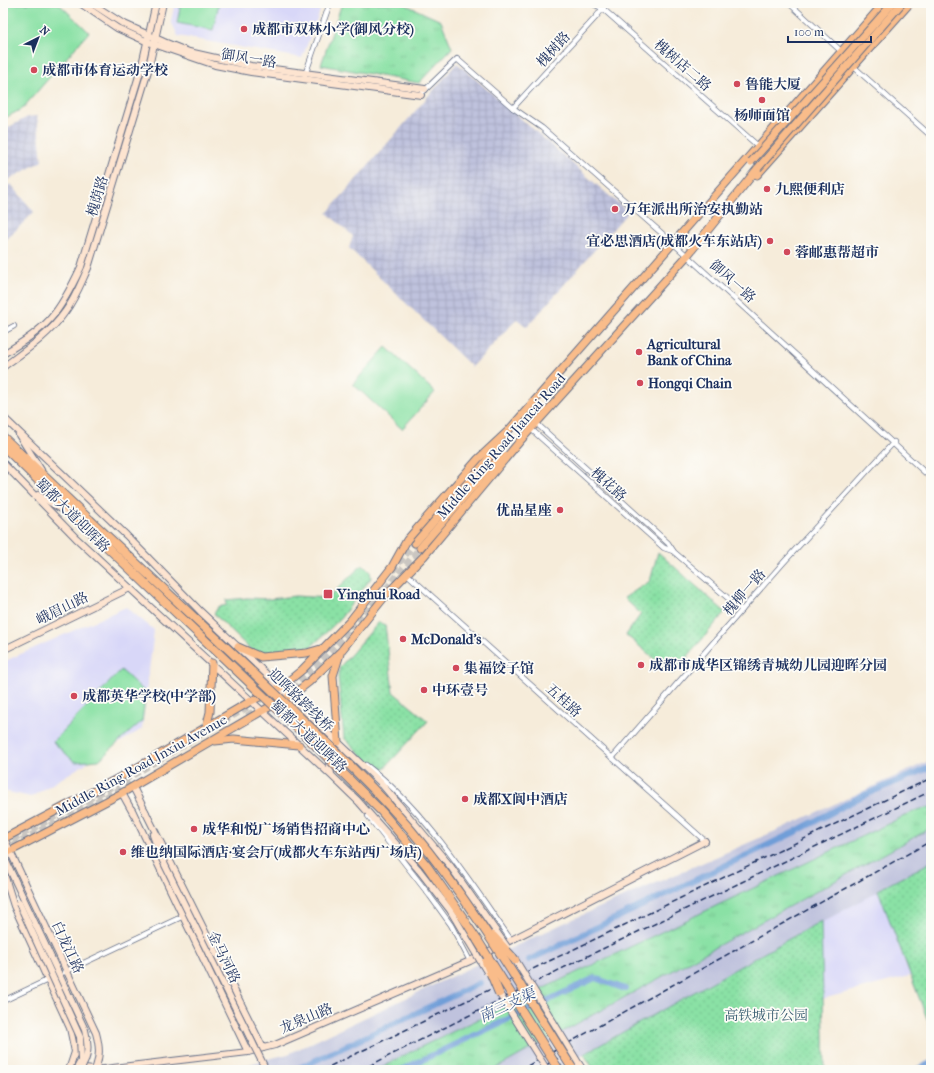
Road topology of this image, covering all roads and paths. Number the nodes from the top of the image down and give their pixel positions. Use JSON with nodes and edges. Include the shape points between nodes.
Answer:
{"nodes":[{"id":1,"x":80,"y":3,"type":"edge"},
{"id":2,"x":91,"y":3,"type":"edge"},
{"id":3,"x":156,"y":3,"type":"edge"},
{"id":4,"x":163,"y":3,"type":"edge"},
{"id":5,"x":330,"y":3,"type":"edge"},
{"id":6,"x":591,"y":3,"type":"edge"},
{"id":7,"x":607,"y":3,"type":"edge"},
{"id":8,"x":789,"y":3,"type":"edge"},
{"id":9,"x":884,"y":3,"type":"edge"},
{"id":10,"x":892,"y":3,"type":"edge"},
{"id":11,"x":902,"y":3,"type":"edge"},
{"id":12,"x":910,"y":3,"type":"edge"},
{"id":13,"x":602,"y":8,"type":"junction"},
{"id":14,"x":152,"y":41,"type":"junction"},
{"id":15,"x":842,"y":52,"type":"junction"},
{"id":16,"x":854,"y":67,"type":"junction"},
{"id":17,"x":305,"y":75,"type":"junction"},
{"id":18,"x":423,"y":92,"type":"joint"},
{"id":19,"x":514,"y":108,"type":"junction"},
{"id":20,"x":931,"y":136,"type":"edge"},
{"id":21,"x":758,"y":146,"type":"junction"},
{"id":22,"x":712,"y":198,"type":"junction"},
{"id":23,"x":727,"y":207,"type":"junction"},
{"id":24,"x":674,"y":244,"type":"junction"},
{"id":25,"x":688,"y":256,"type":"junction"},
{"id":26,"x":14,"y":326,"type":"dead end"},
{"id":27,"x":3,"y":332,"type":"edge"},
{"id":28,"x":3,"y":354,"type":"edge"},
{"id":29,"x":3,"y":367,"type":"edge"},
{"id":30,"x":3,"y":418,"type":"edge"},
{"id":31,"x":533,"y":426,"type":"junction"},
{"id":32,"x":15,"y":429,"type":"junction"},
{"id":33,"x":508,"y":431,"type":"junction"},
{"id":34,"x":3,"y":437,"type":"edge"},
{"id":35,"x":520,"y":441,"type":"junction"},
{"id":36,"x":894,"y":442,"type":"junction"},
{"id":37,"x":3,"y":446,"type":"edge"},
{"id":38,"x":3,"y":463,"type":"edge"},
{"id":39,"x":44,"y":475,"type":"junction"},
{"id":40,"x":931,"y":478,"type":"edge"},
{"id":41,"x":32,"y":491,"type":"junction"},
{"id":42,"x":85,"y":522,"type":"junction"},
{"id":43,"x":674,"y":552,"type":"junction"},
{"id":44,"x":407,"y":574,"type":"junction"},
{"id":45,"x":130,"y":588,"type":"junction"},
{"id":46,"x":742,"y":610,"type":"junction"},
{"id":47,"x":200,"y":611,"type":"junction"},
{"id":48,"x":179,"y":634,"type":"junction"},
{"id":49,"x":238,"y":647,"type":"junction"},
{"id":50,"x":324,"y":648,"type":"junction"},
{"id":51,"x":3,"y":650,"type":"edge"},
{"id":52,"x":341,"y":651,"type":"junction"},
{"id":53,"x":212,"y":663,"type":"junction"},
{"id":54,"x":281,"y":687,"type":"junction"},
{"id":55,"x":291,"y":696,"type":"junction"},
{"id":56,"x":251,"y":701,"type":"junction"},
{"id":57,"x":262,"y":711,"type":"junction"},
{"id":58,"x":206,"y":728,"type":"junction"},
{"id":59,"x":212,"y":741,"type":"junction"},
{"id":60,"x":338,"y":742,"type":"junction"},
{"id":61,"x":299,"y":744,"type":"junction"},
{"id":62,"x":351,"y":754,"type":"junction"},
{"id":63,"x":612,"y":758,"type":"junction"},
{"id":64,"x":331,"y":775,"type":"junction"},
{"id":65,"x":132,"y":787,"type":"junction"},
{"id":66,"x":122,"y":792,"type":"junction"},
{"id":67,"x":358,"y":801,"type":"junction"},
{"id":68,"x":132,"y":810,"type":"junction"},
{"id":69,"x":145,"y":811,"type":"junction"},
{"id":70,"x":3,"y":838,"type":"edge"},
{"id":71,"x":705,"y":841,"type":"joint"},
{"id":72,"x":10,"y":851,"type":"junction"},
{"id":73,"x":3,"y":855,"type":"edge"},
{"id":74,"x":160,"y":855,"type":"junction"},
{"id":75,"x":452,"y":867,"type":"junction"},
{"id":76,"x":3,"y":871,"type":"edge"},
{"id":77,"x":7,"y":881,"type":"junction"},
{"id":78,"x":430,"y":883,"type":"junction"},
{"id":79,"x":195,"y":911,"type":"junction"},
{"id":80,"x":183,"y":916,"type":"junction"},
{"id":81,"x":475,"y":916,"type":"junction"},
{"id":82,"x":466,"y":922,"type":"junction"},
{"id":83,"x":511,"y":940,"type":"junction"},
{"id":84,"x":478,"y":941,"type":"junction"},
{"id":85,"x":515,"y":960,"type":"junction"},
{"id":86,"x":470,"y":961,"type":"junction"},
{"id":87,"x":66,"y":971,"type":"junction"},
{"id":88,"x":47,"y":979,"type":"junction"},
{"id":89,"x":499,"y":993,"type":"junction"},
{"id":90,"x":3,"y":1000,"type":"edge"},
{"id":91,"x":263,"y":1048,"type":"junction"},
{"id":92,"x":248,"y":1052,"type":"junction"},
{"id":93,"x":72,"y":1069,"type":"edge"},
{"id":94,"x":572,"y":1069,"type":"edge"},
{"id":95,"x":80,"y":1070,"type":"edge"},
{"id":96,"x":95,"y":1070,"type":"edge"},
{"id":97,"x":266,"y":1070,"type":"edge"},
{"id":98,"x":547,"y":1070,"type":"edge"},
{"id":99,"x":559,"y":1070,"type":"edge"},
{"id":100,"x":583,"y":1070,"type":"edge"}],
"edges":[{"from":1,"to":14,"type":"main road","name":"御风一路","via":[[117,28]]},
{"from":2,"to":14,"type":"main road","name":"御风一路"},
{"from":3,"to":14,"type":"main road","name":"槐荫路"},
{"from":4,"to":14,"type":"main road","name":"槐荫路"},
{"from":5,"to":17,"type":"street"},
{"from":6,"to":13,"type":"street","name":"槐树店二路"},
{"from":7,"to":13,"type":"street","name":"槐树路"},
{"from":8,"to":15,"type":"street"},
{"from":9,"to":15,"type":"main road"},
{"from":10,"to":22,"type":"main road","bridge":true,"via":[[751,162]]},
{"from":11,"to":23,"type":"main road","bridge":true},
{"from":12,"to":16,"type":"main road"},
{"from":13,"to":19,"type":"street","name":"槐树路"},
{"from":13,"to":21,"type":"street","name":"槐树店二路"},
{"from":14,"to":17,"type":"main road","name":"御风一路","via":[[215,65],[251,72]]},
{"from":14,"to":28,"type":"main road","name":"槐荫路","via":[[81,267],[54,316],[38,332]]},
{"from":14,"to":29,"type":"main road","name":"槐荫路","via":[[148,72],[88,268],[66,311],[56,324]]},
{"from":15,"to":16,"type":"street"},
{"from":15,"to":21,"type":"main road"},
{"from":16,"to":20,"type":"street"},
{"from":16,"to":23,"type":"main road"},
{"from":17,"to":18,"type":"main road","name":"御风一路"},
{"from":18,"to":19,"type":"street","name":"御风一路","via":[[457,59]]},
{"from":19,"to":24,"type":"street","name":"御风一路","via":[[542,128]]},
{"from":21,"to":22,"type":"main road"},
{"from":22,"to":24,"type":"main road","name":"Middle Ring Road Jiancai Road"},
{"from":23,"to":25,"type":"main road","name":"Middle Ring Road Jiancai Road"},
{"from":24,"to":25,"type":"street","name":"御风一路"},
{"from":24,"to":33,"type":"main road","name":"Middle Ring Road Jiancai Road"},
{"from":25,"to":31,"type":"main road","name":"Middle Ring Road Jiancai Road"},
{"from":25,"to":36,"type":"street","name":"御风一路"},
{"from":26,"to":27,"type":"street"},
{"from":30,"to":32,"type":"main road","name":"蜀都大道迎晖路"},
{"from":31,"to":35,"type":"main road","name":"Middle Ring Road Jiancai Road"},
{"from":31,"to":43,"type":"street","name":"槐花路","via":[[668,543]]},
{"from":31,"to":43,"type":"street","name":"槐花路","via":[[664,548]]},
{"from":32,"to":39,"type":"main road"},
{"from":32,"to":47,"type":"main road","name":"蜀都大道迎晖路","via":[[126,535]]},
{"from":33,"to":35,"type":"main road","via":[[418,546],[489,468]]},
{"from":33,"to":50,"type":"main road","name":"Middle Ring Road Jiancai Road","via":[[478,459],[408,540],[392,568],[350,621]]},
{"from":34,"to":39,"type":"highway","name":"蜀都大道迎晖路"},
{"from":35,"to":44,"type":"main road","name":"Middle Ring Road Jiancai Road"},
{"from":36,"to":40,"type":"street","name":"御风一路"},
{"from":36,"to":46,"type":"street","name":"槐柳一路"},
{"from":37,"to":42,"type":"highway","name":"蜀都大道迎晖路"},
{"from":38,"to":41,"type":"main road","name":"蜀都大道迎晖路"},
{"from":39,"to":42,"type":"highway","name":"蜀都大道迎晖路"},
{"from":41,"to":42,"type":"main road"},
{"from":41,"to":45,"type":"main road","name":"蜀都大道迎晖路","via":[[76,538]]},
{"from":42,"to":81,"type":"highway","name":"迎晖路跨线桥","bridge":true,"via":[[271,690],[382,799],[438,864]]},
{"from":42,"to":82,"type":"highway","name":"迎晖路跨线桥","bridge":true,"via":[[364,793],[427,866]]},
{"from":43,"to":46,"type":"street","name":"槐花路"},
{"from":44,"to":52,"type":"main road","name":"Middle Ring Road Jiancai Road","via":[[386,595]]},
{"from":44,"to":63,"type":"street","name":"五桂路"},
{"from":45,"to":48,"type":"main road","name":"蜀都大道迎晖路"},
{"from":45,"to":51,"type":"main road","name":"峨眉山路"},
{"from":46,"to":63,"type":"street","name":"槐柳一路"},
{"from":47,"to":48,"type":"main road","via":[[204,624],[200,632],[193,637]]},
{"from":47,"to":49,"type":"main road","name":"蜀都大道迎晖路"},
{"from":48,"to":53,"type":"main road","name":"蜀都大道迎晖路"},
{"from":49,"to":50,"type":"main road","via":[[261,656],[307,653]]},
{"from":49,"to":54,"type":"main road","name":"蜀都大道迎晖路"},
{"from":50,"to":54,"type":"main road","name":"Middle Ring Road Jiancai Road"},
{"from":52,"to":55,"type":"main road","name":"Middle Ring Road Jiancai Road"},
{"from":52,"to":60,"type":"main road","via":[[333,676]]},
{"from":53,"to":56,"type":"main road","name":"蜀都大道迎晖路"},
{"from":53,"to":58,"type":"main road","via":[[210,712]]},
{"from":54,"to":55,"type":"main road","name":"蜀都大道迎晖路"},
{"from":54,"to":56,"type":"main road","name":"Middle Ring Road Jnxiu Avenue"},
{"from":55,"to":57,"type":"main road","name":"Middle Ring Road Jnxiu Avenue"},
{"from":55,"to":60,"type":"main road","name":"蜀都大道迎晖路"},
{"from":56,"to":57,"type":"main road","name":"蜀都大道迎晖路"},
{"from":56,"to":58,"type":"main road","name":"Middle Ring Road Jnxiu Avenue"},
{"from":57,"to":59,"type":"main road","name":"Middle Ring Road Jnxiu Avenue"},
{"from":57,"to":61,"type":"main road","name":"蜀都大道迎晖路"},
{"from":58,"to":70,"type":"main road","name":"Middle Ring Road Jnxiu Avenue","via":[[126,774]]},
{"from":59,"to":61,"type":"main road","via":[[234,739]]},
{"from":59,"to":65,"type":"main road","name":"Middle Ring Road Jnxiu Avenue"},
{"from":60,"to":62,"type":"main road","name":"蜀都大道迎晖路"},
{"from":61,"to":64,"type":"main road","name":"蜀都大道迎晖路"},
{"from":62,"to":64,"type":"main road","via":[[344,751],[332,756],[328,768]]},
{"from":62,"to":75,"type":"main road","name":"蜀都大道迎晖路","via":[[380,782]]},
{"from":62,"to":83,"type":"street","via":[[379,775],[423,821]]},
{"from":63,"to":71,"type":"street","name":"五桂路"},
{"from":64,"to":67,"type":"main road","name":"蜀都大道迎晖路"},
{"from":65,"to":66,"type":"main road","name":"Middle Ring Road Jnxiu Avenue"},
{"from":65,"to":69,"type":"main road"},
{"from":66,"to":68,"type":"main road"},
{"from":66,"to":72,"type":"main road","name":"Middle Ring Road Jnxiu Avenue"},
{"from":67,"to":78,"type":"main road","name":"蜀都大道迎晖路","bridge":true},
{"from":67,"to":86,"type":"street","via":[[451,925]]},
{"from":68,"to":74,"type":"main road"},
{"from":68,"to":80,"type":"main road"},
{"from":69,"to":74,"type":"main road"},
{"from":69,"to":79,"type":"main road"},
{"from":70,"to":72,"type":"main road","name":"白龙江路"},
{"from":71,"to":83,"type":"main road","name":"龙泉山路"},
{"from":72,"to":73,"type":"main road","name":"Middle Ring Road Jnxiu Avenue"},
{"from":72,"to":87,"type":"main road","name":"白龙江路"},
{"from":73,"to":95,"type":"main road","bridge":true,"via":[[85,1030],[89,1047]]},
{"from":74,"to":97,"type":"main road","name":"金马河路","bridge":true},
{"from":75,"to":81,"type":"highway","bridge":true},
{"from":75,"to":85,"type":"main road","name":"蜀都大道迎晖路","bridge":true},
{"from":76,"to":77,"type":"main road"},
{"from":77,"to":88,"type":"main road","via":[[14,906]]},
{"from":77,"to":93,"type":"main road","bridge":true,"via":[[80,1037],[81,1060]]},
{"from":78,"to":82,"type":"highway","bridge":true},
{"from":78,"to":89,"type":"main road","name":"蜀都大道迎晖路","bridge":true,"via":[[468,939]]},
{"from":79,"to":80,"type":"street"},
{"from":79,"to":91,"type":"main road"},
{"from":80,"to":87,"type":"street"},
{"from":80,"to":92,"type":"main road"},
{"from":81,"to":85,"type":"highway","bridge":true},
{"from":81,"to":94,"type":"highway","bridge":true},
{"from":82,"to":84,"type":"highway"},
{"from":83,"to":86,"type":"main road","name":"龙泉山路"},
{"from":84,"to":89,"type":"highway","bridge":true},
{"from":84,"to":99,"type":"highway","bridge":true},
{"from":85,"to":100,"type":"main road","name":"蜀都大道迎晖路","bridge":true},
{"from":86,"to":91,"type":"main road","name":"龙泉山路"},
{"from":87,"to":88,"type":"street"},
{"from":87,"to":96,"type":"main road","name":"白龙江路","via":[[100,1046],[100,1057]]},
{"from":88,"to":90,"type":"street"},
{"from":88,"to":93,"type":"main road","via":[[68,1022],[74,1043]]},
{"from":89,"to":98,"type":"main road","name":"蜀都大道迎晖路","bridge":true},
{"from":91,"to":92,"type":"main road","name":"龙泉山路"},
{"from":92,"to":96,"type":"main road","name":"龙泉山路"},
{"from":93,"to":96,"type":"main road","name":"龙泉山路"}]}
